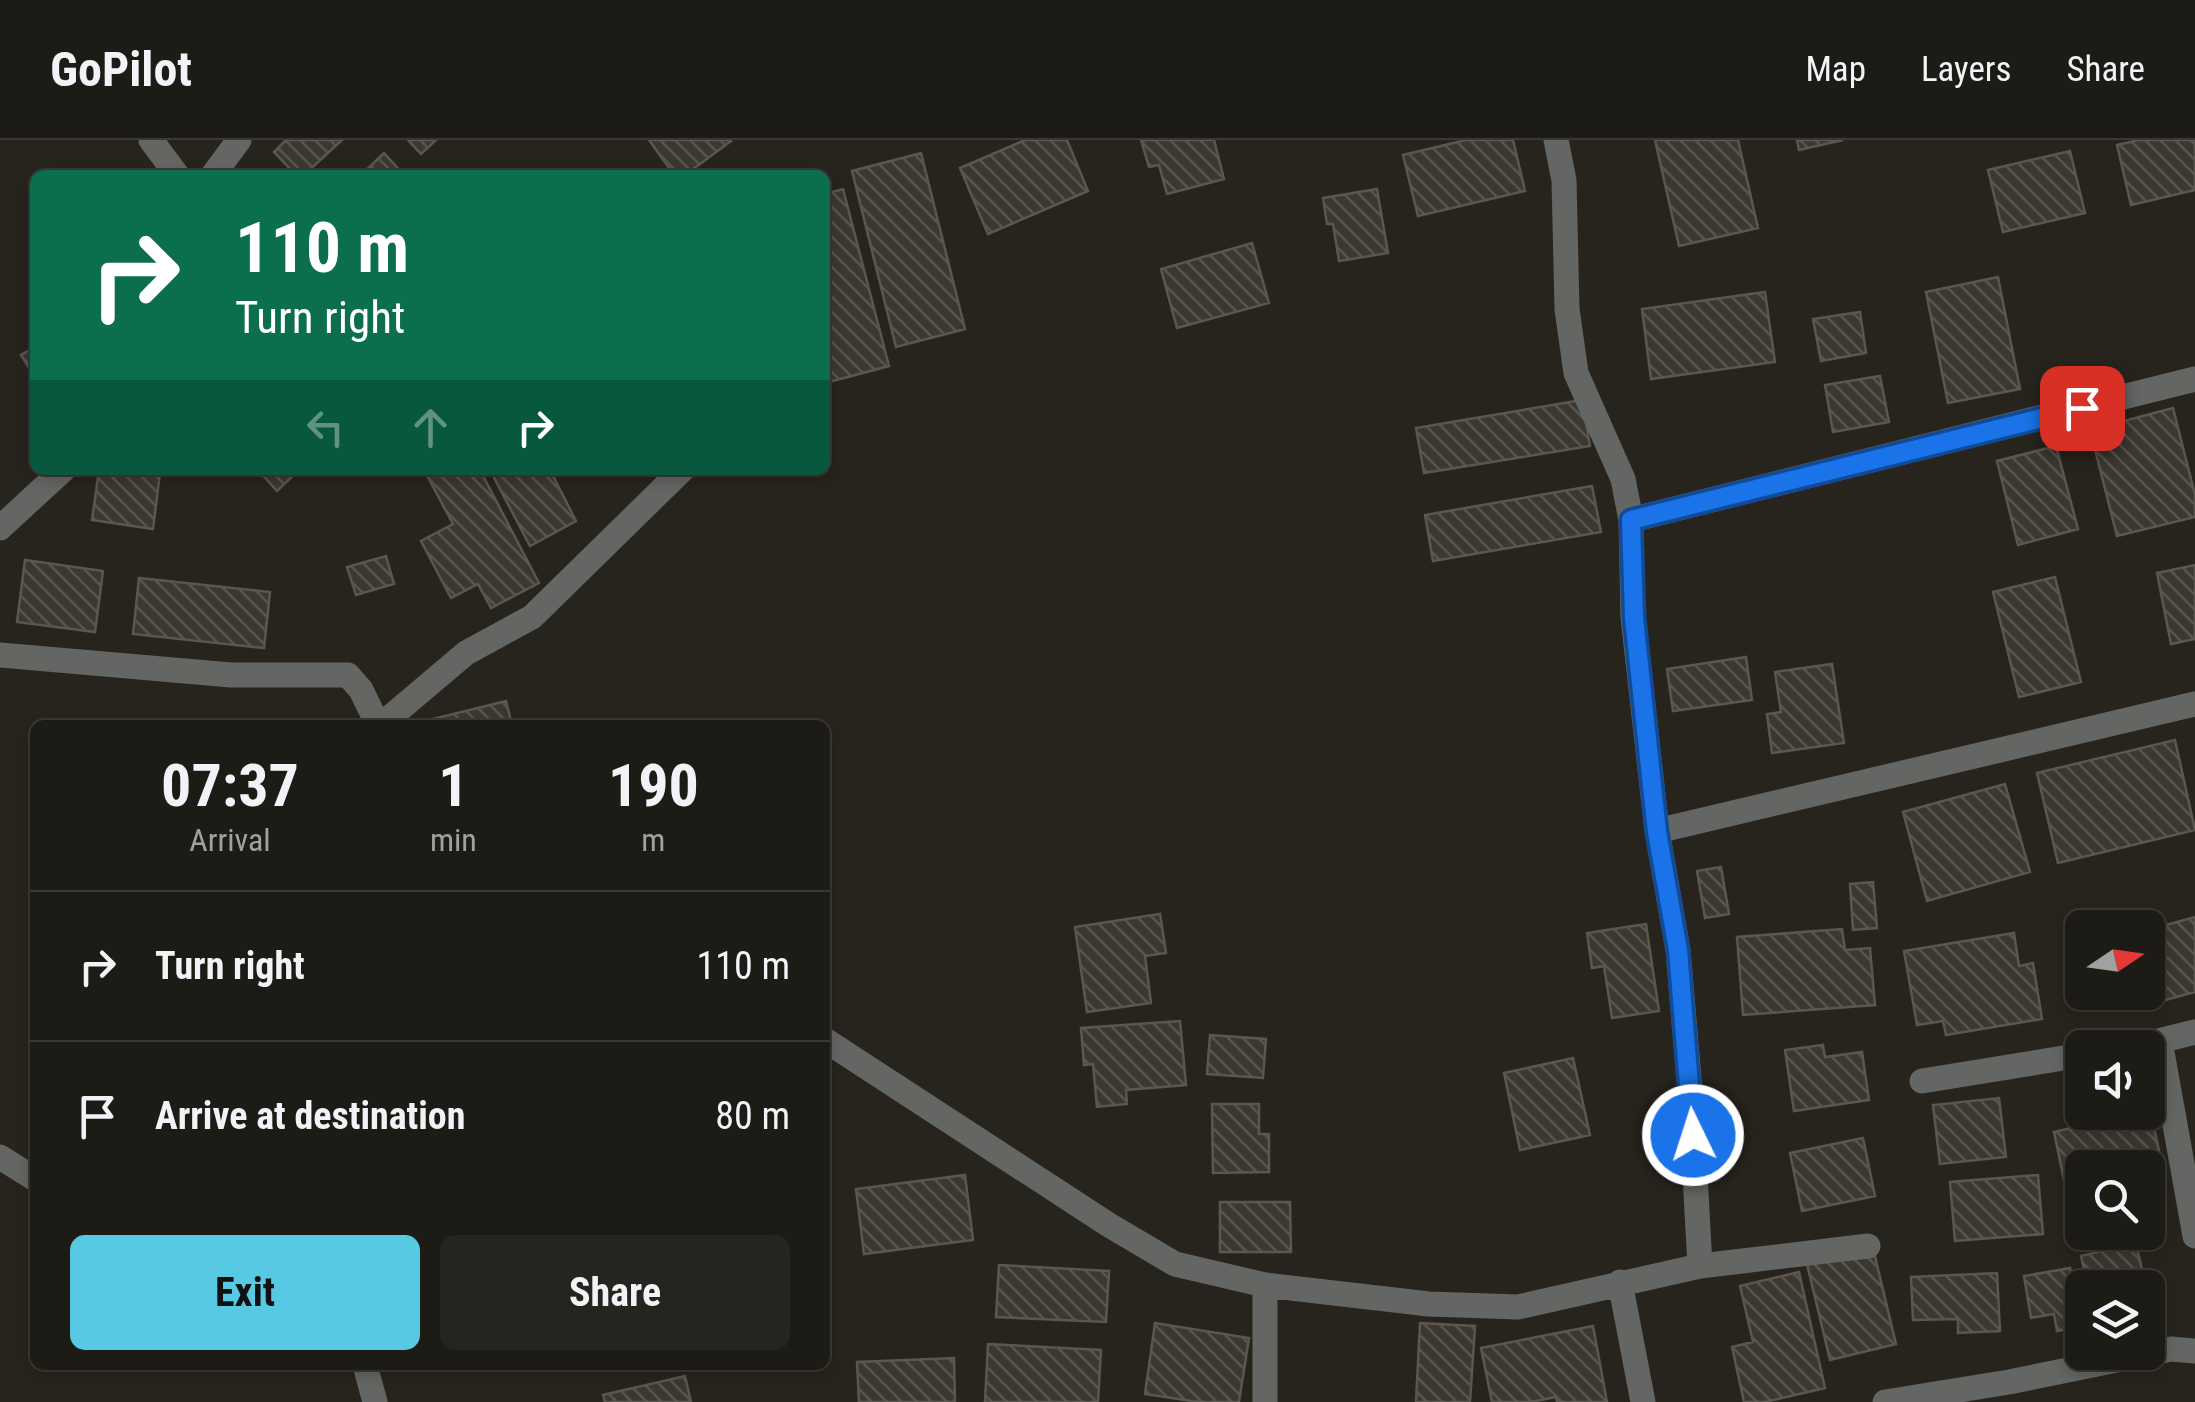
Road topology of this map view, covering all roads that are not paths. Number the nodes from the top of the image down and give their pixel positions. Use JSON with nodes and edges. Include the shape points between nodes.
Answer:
{"nodes":[{"id":1,"x":150,"y":140,"type":"edge"},
{"id":2,"x":239,"y":140,"type":"edge"},
{"id":3,"x":1556,"y":140,"type":"edge"},
{"id":4,"x":173,"y":170,"type":"edge"},
{"id":5,"x":217,"y":170,"type":"edge"},
{"id":6,"x":2195,"y":379,"type":"edge"},
{"id":7,"x":58,"y":475,"type":"edge"},
{"id":8,"x":677,"y":475,"type":"edge"},
{"id":9,"x":1631,"y":520,"type":"junction"},
{"id":10,"x":0,"y":528,"type":"edge"},
{"id":11,"x":0,"y":655,"type":"edge"},
{"id":12,"x":2195,"y":704,"type":"edge"},
{"id":13,"x":376,"y":720,"type":"edge"},
{"id":14,"x":385,"y":720,"type":"edge"},
{"id":15,"x":1657,"y":832,"type":"junction"},
{"id":16,"x":2195,"y":1032,"type":"edge"},
{"id":17,"x":2165,"y":1040,"type":"edge"},
{"id":18,"x":830,"y":1043,"type":"edge"},
{"id":19,"x":2065,"y":1059,"type":"edge"},
{"id":20,"x":2165,"y":1069,"type":"edge"},
{"id":21,"x":1922,"y":1082,"type":"dead end"},
{"id":22,"x":0,"y":1156,"type":"edge"},
{"id":23,"x":30,"y":1176,"type":"edge"},
{"id":24,"x":2195,"y":1236,"type":"edge"},
{"id":25,"x":1868,"y":1246,"type":"dead end"},
{"id":26,"x":1700,"y":1266,"type":"junction"},
{"id":27,"x":1620,"y":1282,"type":"junction"},
{"id":28,"x":1265,"y":1284,"type":"junction"},
{"id":29,"x":2195,"y":1352,"type":"edge"},
{"id":30,"x":366,"y":1370,"type":"edge"},
{"id":31,"x":376,"y":1402,"type":"edge"},
{"id":32,"x":1265,"y":1402,"type":"edge"},
{"id":33,"x":1643,"y":1402,"type":"edge"},
{"id":34,"x":1885,"y":1402,"type":"edge"}],
"edges":[{"from":1,"to":4,"type":"street"},
{"from":2,"to":5,"type":"street"},
{"from":3,"to":9,"type":"street","via":[[1576,373],[1623,479]]},
{"from":6,"to":9,"type":"street"},
{"from":7,"to":10,"type":"street"},
{"from":8,"to":14,"type":"street","via":[[532,617],[466,654]]},
{"from":9,"to":15,"type":"street","via":[[1634,618]]},
{"from":11,"to":13,"type":"street","via":[[231,675],[348,675]]},
{"from":12,"to":15,"type":"street"},
{"from":15,"to":26,"type":"street","via":[[1678,950]]},
{"from":16,"to":17,"type":"street"},
{"from":18,"to":28,"type":"street","via":[[1174,1264]]},
{"from":19,"to":21,"type":"street"},
{"from":20,"to":24,"type":"street"},
{"from":22,"to":23,"type":"street"},
{"from":25,"to":26,"type":"street"},
{"from":26,"to":27,"type":"street"},
{"from":27,"to":28,"type":"street","via":[[1518,1306],[1429,1304]]},
{"from":27,"to":33,"type":"street"},
{"from":28,"to":32,"type":"street"},
{"from":29,"to":34,"type":"street","via":[[2170,1348]]},
{"from":30,"to":31,"type":"street"}]}
